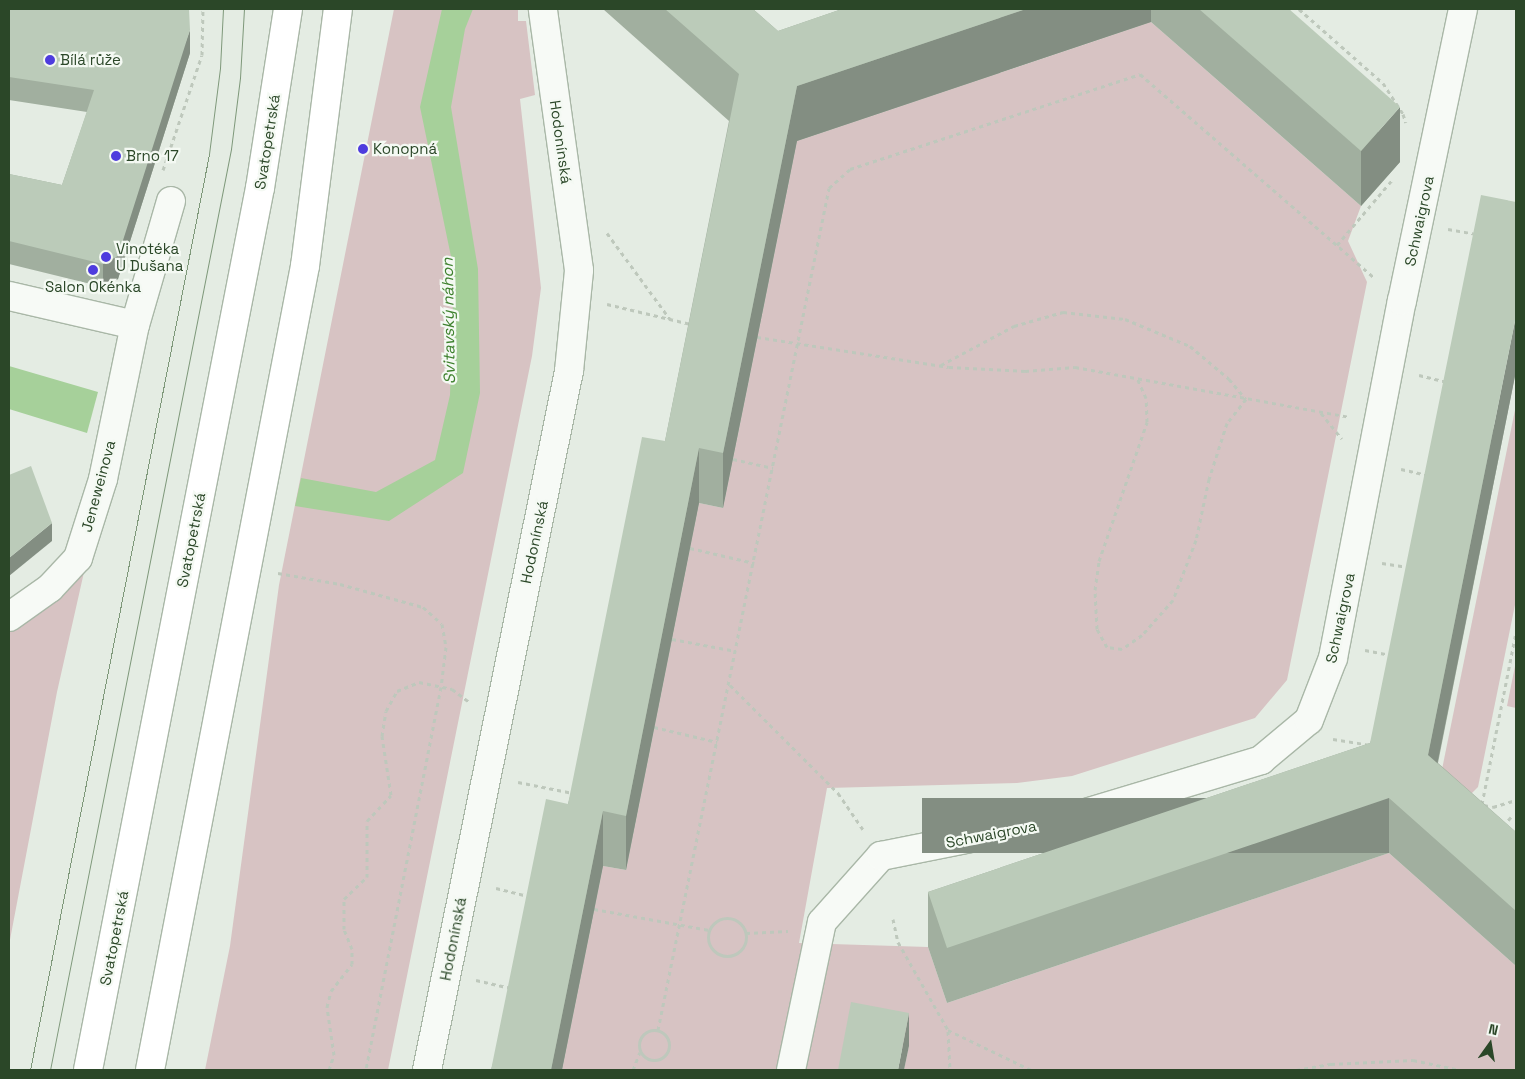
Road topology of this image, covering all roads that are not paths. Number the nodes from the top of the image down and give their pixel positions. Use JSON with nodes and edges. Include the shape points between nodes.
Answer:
{"nodes":[{"id":1,"x":288,"y":9,"type":"edge"},
{"id":2,"x":338,"y":9,"type":"edge"},
{"id":3,"x":544,"y":9,"type":"edge"},
{"id":4,"x":1463,"y":9,"type":"edge"},
{"id":5,"x":166,"y":189,"type":"road end"},
{"id":6,"x":9,"y":296,"type":"edge"},
{"id":7,"x":135,"y":325,"type":"junction"},
{"id":8,"x":9,"y":617,"type":"edge"},
{"id":9,"x":88,"y":1070,"type":"edge"},
{"id":10,"x":150,"y":1070,"type":"edge"},
{"id":11,"x":426,"y":1070,"type":"edge"},
{"id":12,"x":791,"y":1070,"type":"edge"}],
"edges":[{"from":1,"to":9,"type":"main road","name":"Svatopetrská","via":[[260,188]]},
{"from":2,"to":10,"type":"main road","via":[[304,266]]},
{"from":3,"to":11,"type":"street","name":"Hodonínská","via":[[579,270],[569,371]]},
{"from":4,"to":12,"type":"street","name":"Schwaigrova","via":[[1333,658],[1310,720],[1261,760],[1066,819],[881,856],[822,922]]},
{"from":5,"to":7,"type":"street","name":"Jeneweinova"},
{"from":6,"to":7,"type":"street"},
{"from":7,"to":8,"type":"street","name":"Jeneweinova","via":[[102,479],[78,558],[50,588]]}]}
